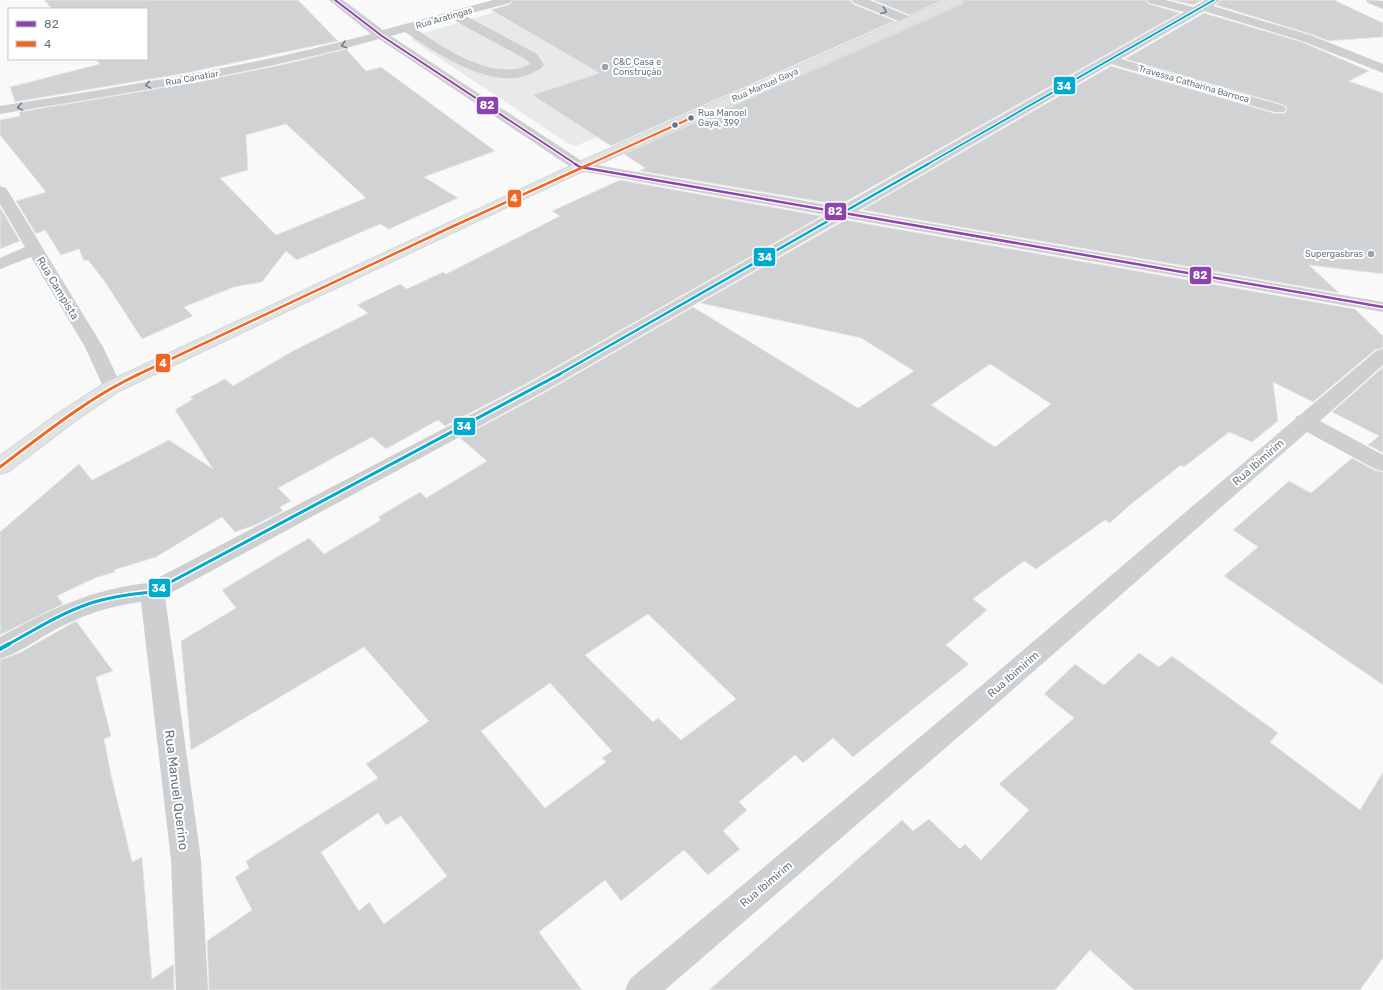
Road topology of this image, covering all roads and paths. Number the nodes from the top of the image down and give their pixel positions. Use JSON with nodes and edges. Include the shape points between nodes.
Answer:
{"nodes":[{"id":1,"x":334,"y":0,"type":"edge"},
{"id":2,"x":506,"y":0,"type":"edge"},
{"id":3,"x":858,"y":0,"type":"edge"},
{"id":4,"x":957,"y":0,"type":"edge"},
{"id":5,"x":1153,"y":0,"type":"edge"},
{"id":6,"x":1372,"y":0,"type":"edge"},
{"id":7,"x":1383,"y":5,"type":"edge"},
{"id":8,"x":1203,"y":6,"type":"edge"},
{"id":9,"x":454,"y":15,"type":"junction"},
{"id":10,"x":910,"y":21,"type":"junction"},
{"id":11,"x":407,"y":28,"type":"junction"},
{"id":12,"x":382,"y":36,"type":"junction"},
{"id":13,"x":1108,"y":59,"type":"junction"},
{"id":14,"x":1383,"y":69,"type":"edge"},
{"id":15,"x":1279,"y":109,"type":"dead end"},
{"id":16,"x":0,"y":110,"type":"edge"},
{"id":17,"x":580,"y":167,"type":"junction"},
{"id":18,"x":0,"y":191,"type":"edge"},
{"id":19,"x":841,"y":212,"type":"junction"},
{"id":20,"x":35,"y":249,"type":"junction"},
{"id":21,"x":0,"y":264,"type":"edge"},
{"id":22,"x":1383,"y":307,"type":"edge"},
{"id":23,"x":1383,"y":355,"type":"edge"},
{"id":24,"x":112,"y":387,"type":"junction"},
{"id":25,"x":1304,"y":421,"type":"junction"},
{"id":26,"x":1383,"y":464,"type":"edge"},
{"id":27,"x":0,"y":467,"type":"edge"},
{"id":28,"x":152,"y":592,"type":"junction"},
{"id":29,"x":0,"y":649,"type":"edge"},
{"id":30,"x":192,"y":990,"type":"edge"},
{"id":31,"x":641,"y":990,"type":"edge"}],
"edges":[{"from":1,"to":12,"type":"street"},
{"from":2,"to":9,"type":"street","name":"Rua Aratingas"},
{"from":3,"to":10,"type":"street","one_way":true},
{"from":4,"to":10,"type":"main road","name":"Rua Manuel Gaya"},
{"from":5,"to":8,"type":"street"},
{"from":6,"to":7,"type":"street"},
{"from":8,"to":13,"type":"street"},
{"from":8,"to":14,"type":"street","via":[[1306,38]]},
{"from":9,"to":11,"type":"street","name":"Rua Aratingas"},
{"from":9,"to":11,"type":"street","via":[[532,57],[537,65],[513,74],[487,71],[446,54]]},
{"from":10,"to":17,"type":"main road","name":"Rua Manuel Gaya"},
{"from":11,"to":12,"type":"street","name":"Rua Aratingas"},
{"from":12,"to":16,"type":"street","name":"Rua Canatiar","one_way":true,"via":[[240,69]]},
{"from":12,"to":17,"type":"street"},
{"from":13,"to":15,"type":"street","name":"Travessa Catharina Barroca"},
{"from":13,"to":19,"type":"street"},
{"from":17,"to":19,"type":"street"},
{"from":17,"to":24,"type":"main road","name":"Rua Manuel Gaya"},
{"from":18,"to":20,"type":"street","name":"Rua Campista"},
{"from":19,"to":22,"type":"street"},
{"from":19,"to":28,"type":"street","via":[[534,389]]},
{"from":20,"to":21,"type":"street"},
{"from":20,"to":24,"type":"street","name":"Rua Campista","via":[[94,347]]},
{"from":23,"to":25,"type":"street","name":"Rua Ibimirim"},
{"from":24,"to":27,"type":"main road","name":"Rua Manuel Gaya"},
{"from":25,"to":26,"type":"street"},
{"from":25,"to":31,"type":"street","name":"Rua Ibimirim","via":[[990,694]]},
{"from":28,"to":29,"type":"street","via":[[90,603]]},
{"from":28,"to":30,"type":"street","name":"Rua Manuel Querino","via":[[186,860]]}]}
